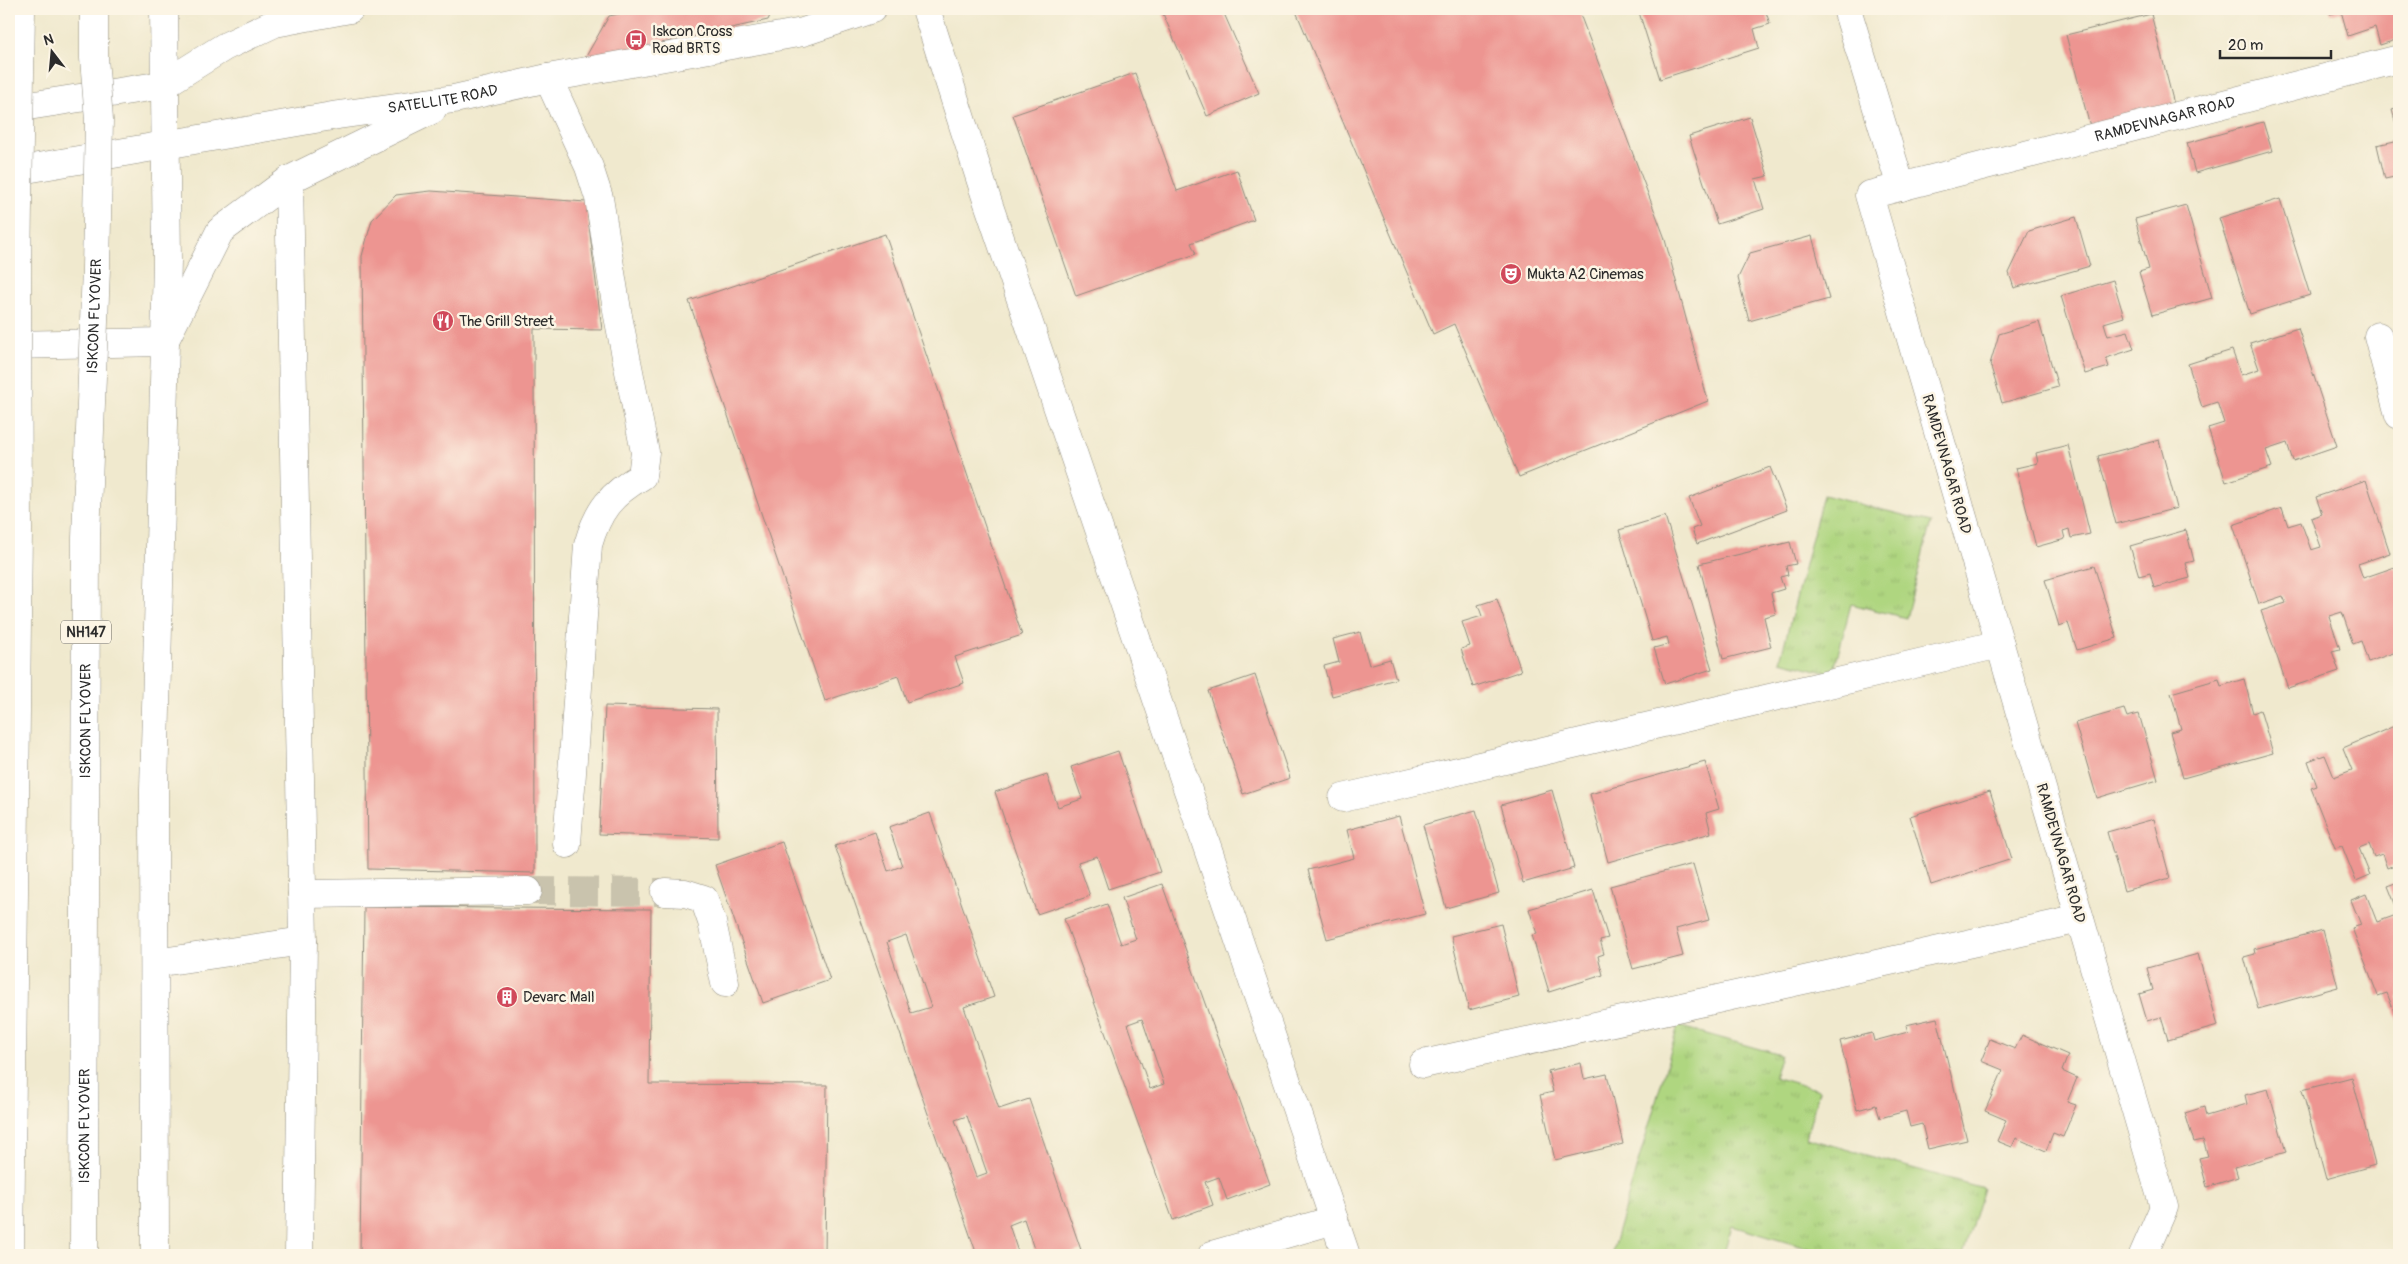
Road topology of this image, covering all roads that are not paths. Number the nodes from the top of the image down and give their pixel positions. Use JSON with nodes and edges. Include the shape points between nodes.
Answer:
{"nodes":[{"id":1,"x":21,"y":9,"type":"edge"},
{"id":2,"x":94,"y":9,"type":"edge"},
{"id":3,"x":164,"y":9,"type":"edge"},
{"id":4,"x":350,"y":9,"type":"edge"},
{"id":5,"x":872,"y":9,"type":"edge"},
{"id":6,"x":926,"y":9,"type":"edge"},
{"id":7,"x":1848,"y":9,"type":"edge"},
{"id":8,"x":276,"y":16,"type":"edge"},
{"id":9,"x":2399,"y":59,"type":"edge"},
{"id":10,"x":548,"y":78,"type":"junction"},
{"id":11,"x":163,"y":85,"type":"junction"},
{"id":12,"x":454,"y":99,"type":"junction"},
{"id":13,"x":9,"y":109,"type":"edge"},
{"id":14,"x":166,"y":145,"type":"junction"},
{"id":15,"x":9,"y":172,"type":"edge"},
{"id":16,"x":289,"y":180,"type":"junction"},
{"id":17,"x":1902,"y":187,"type":"junction"},
{"id":18,"x":2378,"y":336,"type":"dead end"},
{"id":19,"x":164,"y":342,"type":"junction"},
{"id":20,"x":9,"y":345,"type":"edge"},
{"id":21,"x":2399,"y":415,"type":"edge"},
{"id":22,"x":2000,"y":644,"type":"junction"},
{"id":23,"x":1343,"y":798,"type":"dead end"},
{"id":24,"x":567,"y":844,"type":"dead end"},
{"id":25,"x":528,"y":891,"type":"tunnel mouth"},
{"id":26,"x":665,"y":892,"type":"tunnel mouth"},
{"id":27,"x":302,"y":894,"type":"junction"},
{"id":28,"x":2080,"y":920,"type":"junction"},
{"id":29,"x":303,"y":941,"type":"junction"},
{"id":30,"x":155,"y":963,"type":"junction"},
{"id":31,"x":725,"y":983,"type":"dead end"},
{"id":32,"x":1423,"y":1064,"type":"dead end"},
{"id":33,"x":1334,"y":1220,"type":"junction"},
{"id":34,"x":10,"y":1255,"type":"edge"},
{"id":35,"x":84,"y":1255,"type":"edge"},
{"id":36,"x":155,"y":1255,"type":"edge"},
{"id":37,"x":299,"y":1255,"type":"edge"},
{"id":38,"x":1212,"y":1255,"type":"edge"},
{"id":39,"x":1346,"y":1255,"type":"edge"},
{"id":40,"x":2143,"y":1255,"type":"edge"}],
"edges":[{"from":1,"to":34,"type":"main road","bridge":true},
{"from":2,"to":35,"type":"main road","name":"ISKCON FLYOVER","number":"NH147","bridge":true,"via":[[99,120],[86,538]]},
{"from":3,"to":11,"type":"main road"},
{"from":4,"to":8,"type":"main road"},
{"from":5,"to":10,"type":"main road","name":"SATELLITE ROAD","via":[[803,32]]},
{"from":6,"to":33,"type":"main road","via":[[985,194]]},
{"from":7,"to":17,"type":"main road"},
{"from":8,"to":11,"type":"main road"},
{"from":9,"to":17,"type":"main road","name":"RAMDEVNAGAR ROAD"},
{"from":10,"to":12,"type":"main road","name":"SATELLITE ROAD"},
{"from":10,"to":24,"type":"main road","via":[[589,167],[599,198],[645,452],[642,476],[620,489],[607,504],[594,524],[588,546]]},
{"from":11,"to":13,"type":"main road"},
{"from":11,"to":14,"type":"main road"},
{"from":12,"to":14,"type":"main road","name":"SATELLITE ROAD"},
{"from":12,"to":16,"type":"main road"},
{"from":14,"to":15,"type":"main road","name":"SATELLITE ROAD"},
{"from":14,"to":19,"type":"main road"},
{"from":16,"to":19,"type":"main road","via":[[220,231]]},
{"from":16,"to":27,"type":"main road"},
{"from":17,"to":22,"type":"main road","name":"RAMDEVNAGAR ROAD","via":[[1869,195]]},
{"from":18,"to":21,"type":"main road"},
{"from":19,"to":20,"type":"main road"},
{"from":19,"to":30,"type":"main road","via":[[154,790]]},
{"from":22,"to":23,"type":"main road"},
{"from":22,"to":28,"type":"main road","name":"RAMDEVNAGAR ROAD"},
{"from":25,"to":27,"type":"main road"},
{"from":26,"to":31,"type":"main road","via":[[685,893],[704,899]]},
{"from":27,"to":29,"type":"main road"},
{"from":28,"to":32,"type":"main road"},
{"from":28,"to":40,"type":"main road","name":"RAMDEVNAGAR ROAD","via":[[2164,1207]]},
{"from":29,"to":30,"type":"main road"},
{"from":29,"to":37,"type":"main road"},
{"from":30,"to":36,"type":"main road"},
{"from":33,"to":38,"type":"main road"},
{"from":33,"to":39,"type":"main road"}]}
